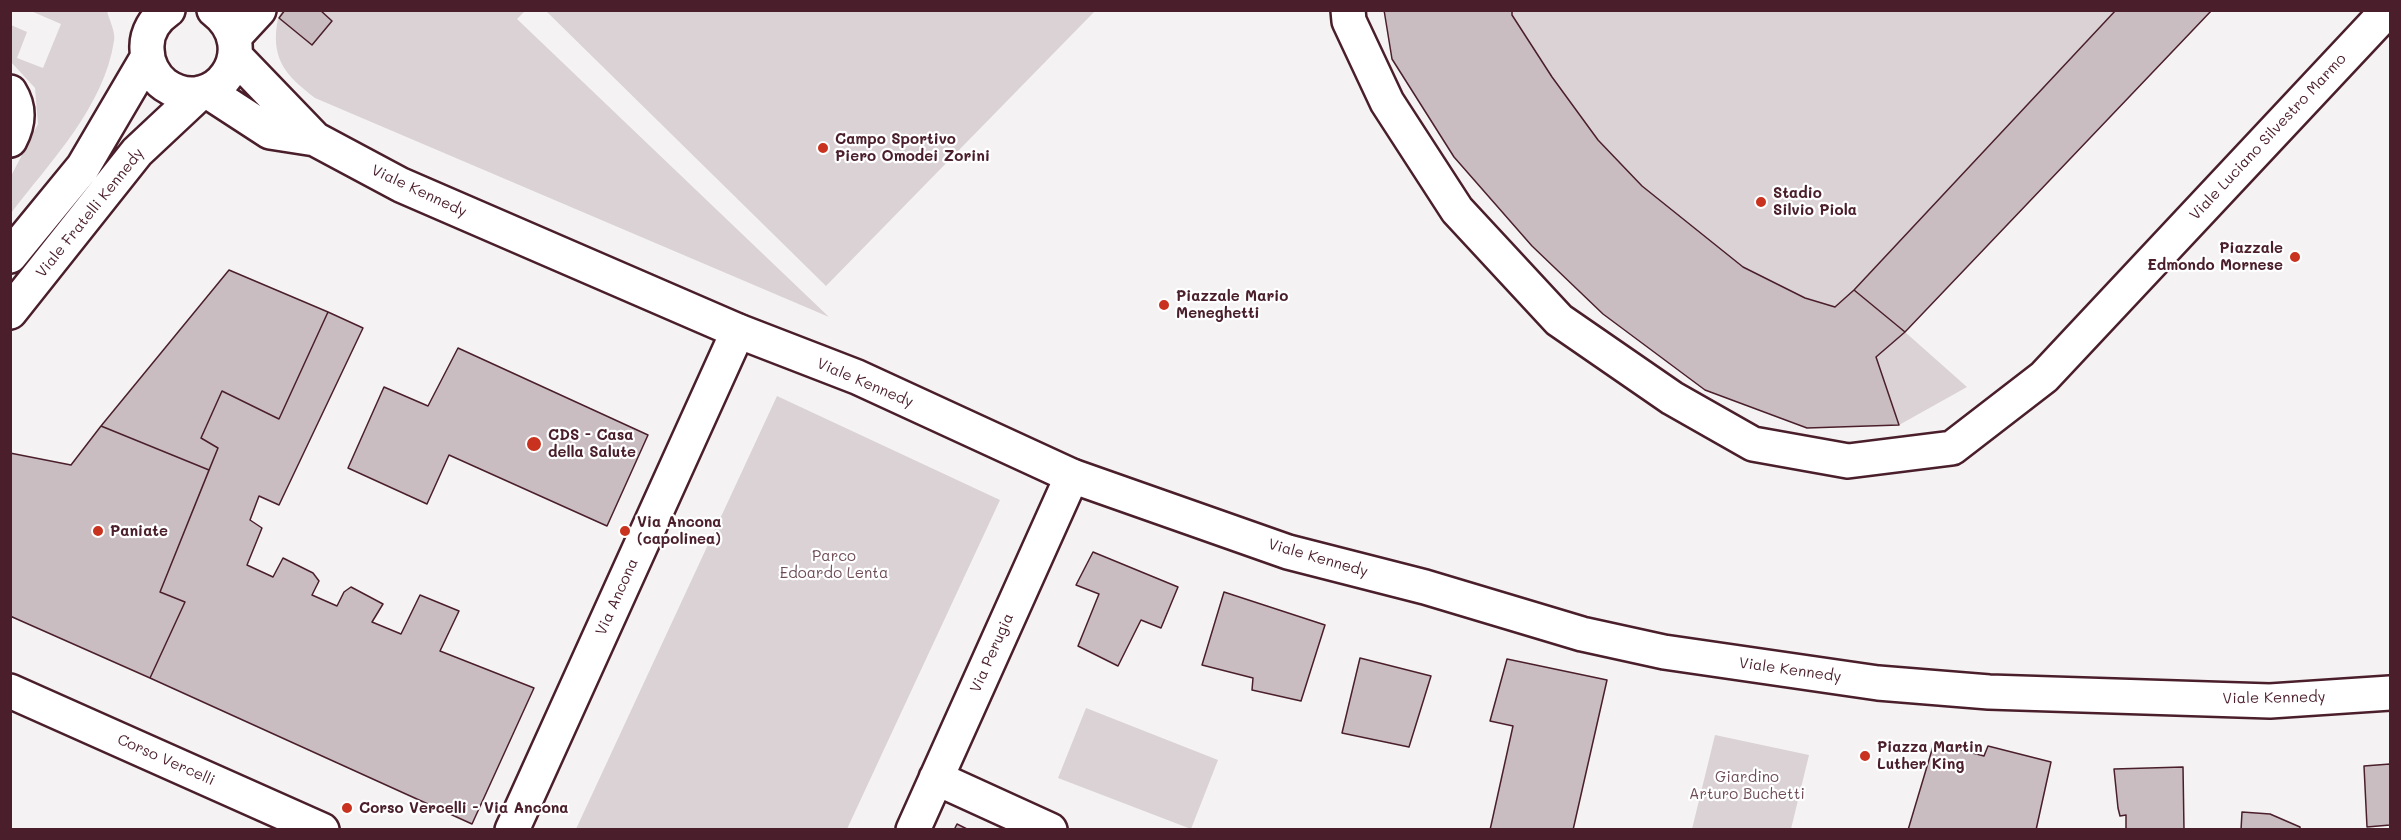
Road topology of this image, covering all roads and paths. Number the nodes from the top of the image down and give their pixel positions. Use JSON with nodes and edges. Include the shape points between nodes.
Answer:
{"nodes":[{"id":1,"x":214,"y":10,"type":"edge"},
{"id":2,"x":259,"y":10,"type":"edge"},
{"id":3,"x":1348,"y":10,"type":"edge"},
{"id":4,"x":2388,"y":10,"type":"edge"},
{"id":5,"x":162,"y":12,"type":"edge"},
{"id":6,"x":235,"y":47,"type":"junction"},
{"id":7,"x":147,"y":58,"type":"junction"},
{"id":8,"x":10,"y":92,"type":"edge"},
{"id":9,"x":203,"y":92,"type":"junction"},
{"id":10,"x":315,"y":139,"type":"junction"},
{"id":11,"x":10,"y":140,"type":"edge"},
{"id":12,"x":10,"y":256,"type":"edge"},
{"id":13,"x":10,"y":312,"type":"edge"},
{"id":14,"x":738,"y":332,"type":"junction"},
{"id":15,"x":1072,"y":476,"type":"junction"},
{"id":16,"x":10,"y":691,"type":"edge"},
{"id":17,"x":2391,"y":693,"type":"edge"},
{"id":18,"x":936,"y":778,"type":"junction"},
{"id":19,"x":322,"y":830,"type":"edge"},
{"id":20,"x":512,"y":830,"type":"edge"},
{"id":21,"x":913,"y":830,"type":"edge"},
{"id":22,"x":1050,"y":830,"type":"edge"}],
"edges":[{"from":1,"to":6,"type":"main road","via":[[230,26]]},
{"from":2,"to":6,"type":"main road","name":"Viale Fratelli Kennedy"},
{"from":3,"to":4,"type":"main road","name":"Viale Luciano Silvestro Marmo","via":[[1387,102],[1457,210],[1559,320],[1672,398],[1753,444],[1848,461],[1952,448],[2044,377]]},
{"from":5,"to":7,"type":"main road","via":[[149,34]]},
{"from":6,"to":9,"type":"main road","name":"Viale Fratelli Kennedy","via":[[226,78]]},
{"from":6,"to":10,"type":"main road"},
{"from":7,"to":9,"type":"main road","via":[[156,76],[172,90]]},
{"from":7,"to":12,"type":"main road","via":[[83,167]]},
{"from":8,"to":11,"type":"main road","via":[[18,115]]},
{"from":9,"to":10,"type":"main road","via":[[270,132]]},
{"from":9,"to":13,"type":"main road","name":"Viale Fratelli Kennedy","via":[[137,152]]},
{"from":10,"to":14,"type":"main road","name":"Viale Kennedy","via":[[401,185]]},
{"from":14,"to":15,"type":"main road","name":"Viale Kennedy","via":[[856,377]]},
{"from":14,"to":20,"type":"main road","name":"Via Ancona"},
{"from":15,"to":17,"type":"main road","name":"Viale Kennedy","via":[[1288,552],[1425,587],[1582,634],[1664,652],[1878,683],[1989,692],[2270,701]]},
{"from":15,"to":18,"type":"main road","name":"Via Perugia"},
{"from":16,"to":19,"type":"main road","name":"Corso Vercelli"},
{"from":18,"to":21,"type":"main road","name":"Via Perugia"},
{"from":18,"to":22,"type":"main road"}]}
